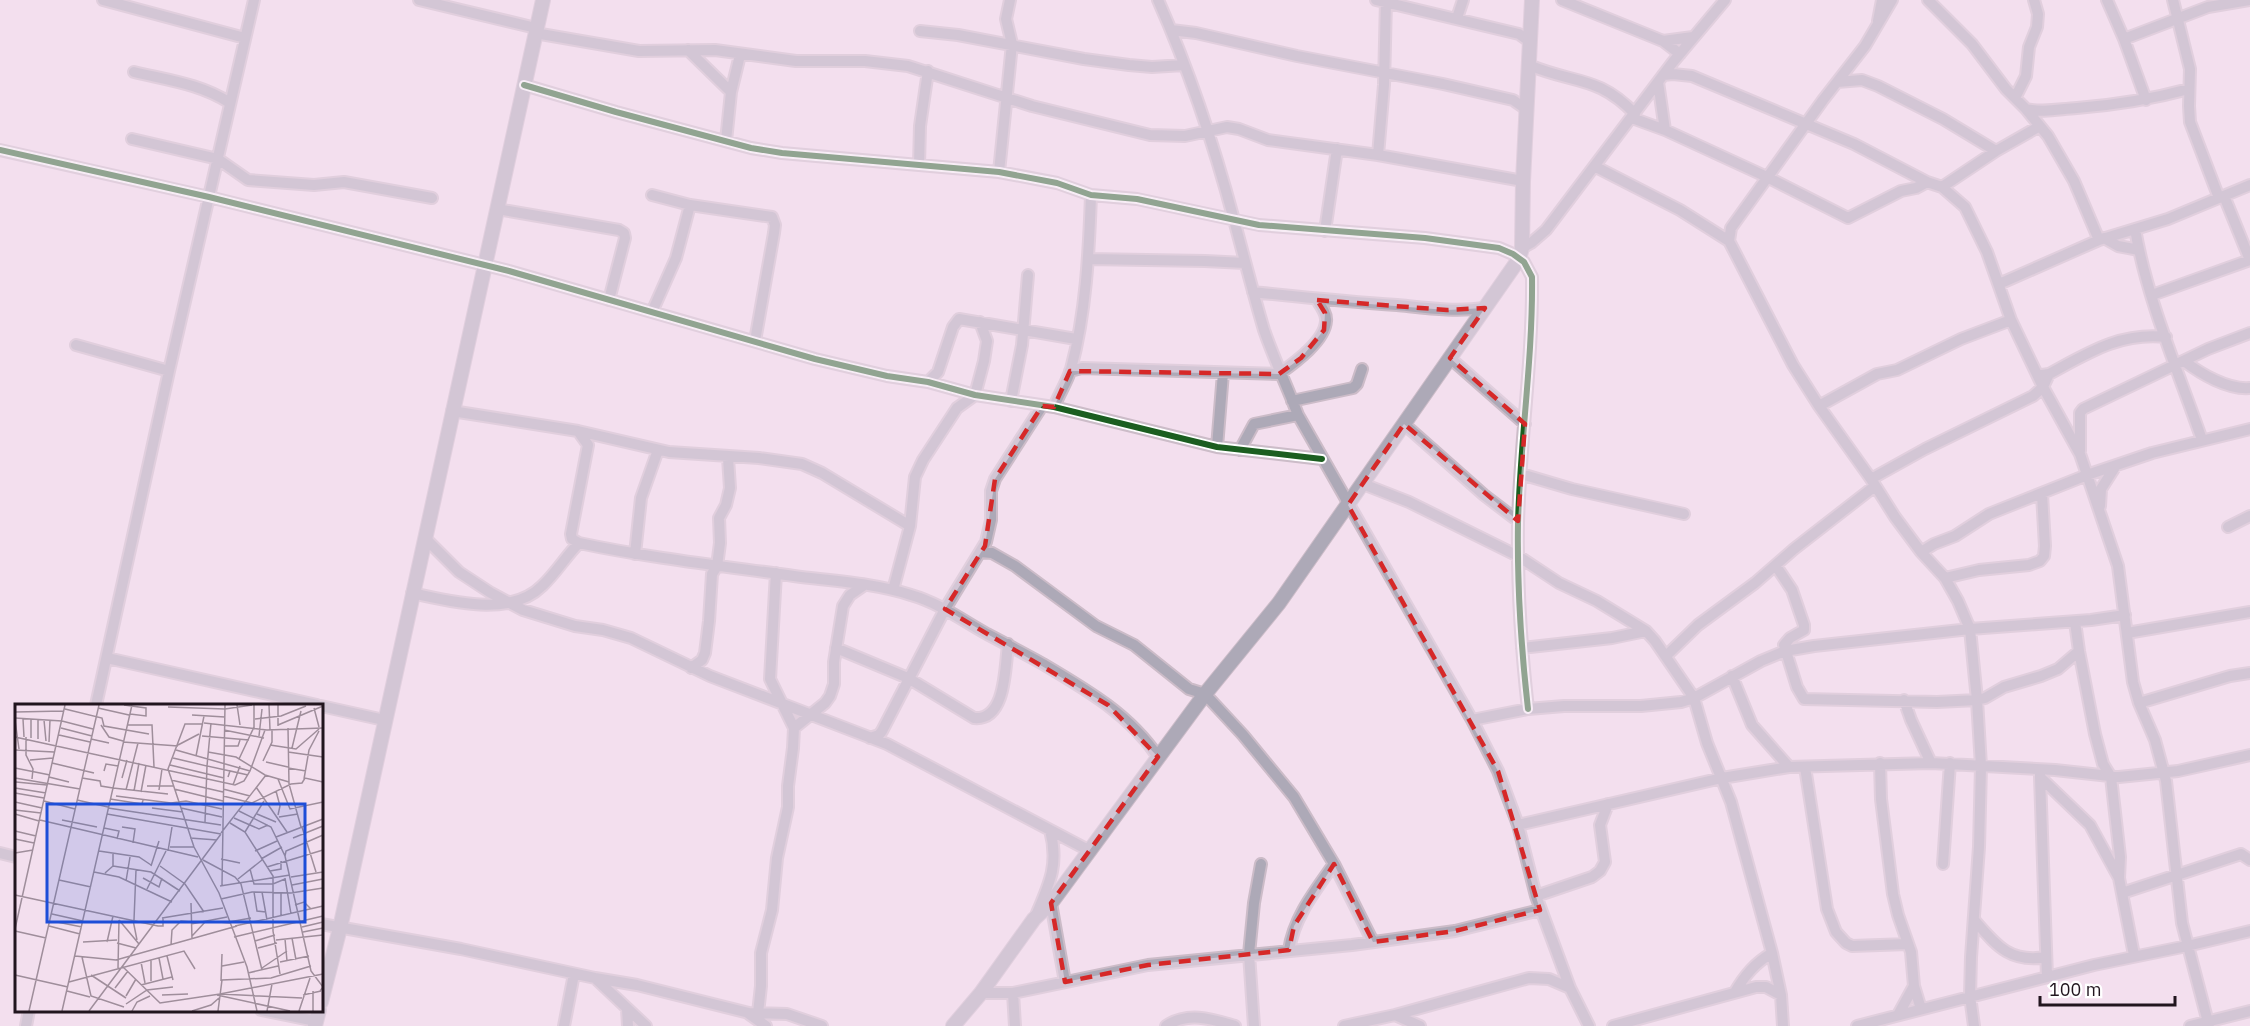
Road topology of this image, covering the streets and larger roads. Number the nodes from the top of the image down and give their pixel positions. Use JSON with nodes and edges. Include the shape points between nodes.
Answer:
{"nodes":[{"id":1,"x":103,"y":0,"type":"edge"},
{"id":2,"x":254,"y":0,"type":"edge"},
{"id":3,"x":419,"y":0,"type":"edge"},
{"id":4,"x":543,"y":0,"type":"edge"},
{"id":5,"x":1010,"y":0,"type":"edge"},
{"id":6,"x":1158,"y":0,"type":"edge"},
{"id":7,"x":1382,"y":0,"type":"edge"},
{"id":8,"x":1463,"y":0,"type":"edge"},
{"id":9,"x":1532,"y":0,"type":"edge"},
{"id":10,"x":1562,"y":0,"type":"edge"},
{"id":11,"x":1725,"y":0,"type":"edge"},
{"id":12,"x":1882,"y":0,"type":"edge"},
{"id":13,"x":1892,"y":0,"type":"edge"},
{"id":14,"x":1928,"y":0,"type":"edge"},
{"id":15,"x":2034,"y":0,"type":"edge"},
{"id":16,"x":2107,"y":0,"type":"edge"},
{"id":17,"x":2173,"y":0,"type":"edge"},
{"id":18,"x":2250,"y":0,"type":"edge"},
{"id":19,"x":1404,"y":8,"type":"junction"},
{"id":20,"x":1386,"y":15,"type":"junction"},
{"id":21,"x":1457,"y":18,"type":"junction"},
{"id":22,"x":2179,"y":19,"type":"junction"},
{"id":23,"x":1878,"y":27,"type":"junction"},
{"id":24,"x":1171,"y":30,"type":"junction"},
{"id":25,"x":536,"y":31,"type":"junction"},
{"id":26,"x":920,"y":31,"type":"dead end"},
{"id":27,"x":1526,"y":36,"type":"junction"},
{"id":28,"x":1693,"y":37,"type":"junction"},
{"id":29,"x":245,"y":38,"type":"junction"},
{"id":30,"x":2124,"y":39,"type":"junction"},
{"id":31,"x":1663,"y":41,"type":"junction"},
{"id":32,"x":1012,"y":44,"type":"junction"},
{"id":33,"x":688,"y":50,"type":"junction"},
{"id":34,"x":740,"y":55,"type":"junction"},
{"id":35,"x":1677,"y":58,"type":"junction"},
{"id":36,"x":1184,"y":65,"type":"junction"},
{"id":37,"x":1528,"y":65,"type":"junction"},
{"id":38,"x":1384,"y":71,"type":"junction"},
{"id":39,"x":134,"y":72,"type":"dead end"},
{"id":40,"x":928,"y":72,"type":"junction"},
{"id":41,"x":1692,"y":76,"type":"junction"},
{"id":42,"x":1661,"y":78,"type":"junction"},
{"id":43,"x":1837,"y":82,"type":"junction"},
{"id":44,"x":524,"y":85,"type":"junction"},
{"id":45,"x":2189,"y":89,"type":"junction"},
{"id":46,"x":731,"y":92,"type":"junction"},
{"id":47,"x":1005,"y":98,"type":"junction"},
{"id":48,"x":2015,"y":98,"type":"junction"},
{"id":49,"x":2146,"y":100,"type":"junction"},
{"id":50,"x":1527,"y":102,"type":"junction"},
{"id":51,"x":230,"y":103,"type":"junction"},
{"id":52,"x":2026,"y":109,"type":"junction"},
{"id":53,"x":1201,"y":116,"type":"junction"},
{"id":54,"x":1633,"y":116,"type":"junction"},
{"id":55,"x":1806,"y":124,"type":"junction"},
{"id":56,"x":2040,"y":126,"type":"junction"},
{"id":57,"x":1665,"y":130,"type":"junction"},
{"id":58,"x":1207,"y":131,"type":"junction"},
{"id":59,"x":1195,"y":134,"type":"junction"},
{"id":60,"x":132,"y":140,"type":"dead end"},
{"id":61,"x":726,"y":141,"type":"junction"},
{"id":62,"x":1337,"y":149,"type":"junction"},
{"id":63,"x":0,"y":150,"type":"edge"},
{"id":64,"x":1996,"y":151,"type":"junction"},
{"id":65,"x":1378,"y":155,"type":"junction"},
{"id":66,"x":218,"y":159,"type":"junction"},
{"id":67,"x":919,"y":165,"type":"junction"},
{"id":68,"x":1596,"y":167,"type":"junction"},
{"id":69,"x":999,"y":172,"type":"junction"},
{"id":70,"x":1767,"y":177,"type":"junction"},
{"id":71,"x":1523,"y":181,"type":"junction"},
{"id":72,"x":1927,"y":182,"type":"junction"},
{"id":73,"x":2250,"y":185,"type":"edge"},
{"id":74,"x":1942,"y":187,"type":"junction"},
{"id":75,"x":652,"y":195,"type":"dead end"},
{"id":76,"x":1091,"y":195,"type":"junction"},
{"id":77,"x":209,"y":197,"type":"junction"},
{"id":78,"x":2221,"y":197,"type":"junction"},
{"id":79,"x":432,"y":198,"type":"dead end"},
{"id":80,"x":690,"y":205,"type":"junction"},
{"id":81,"x":497,"y":209,"type":"junction"},
{"id":82,"x":1234,"y":218,"type":"junction"},
{"id":83,"x":1259,"y":225,"type":"junction"},
{"id":84,"x":1731,"y":228,"type":"junction"},
{"id":85,"x":2135,"y":230,"type":"junction"},
{"id":86,"x":1325,"y":231,"type":"junction"},
{"id":87,"x":1717,"y":232,"type":"junction"},
{"id":88,"x":2102,"y":239,"type":"junction"},
{"id":89,"x":1729,"y":241,"type":"junction"},
{"id":90,"x":1240,"y":244,"type":"junction"},
{"id":91,"x":2139,"y":250,"type":"junction"},
{"id":92,"x":1521,"y":253,"type":"junction"},
{"id":93,"x":1088,"y":259,"type":"junction"},
{"id":94,"x":2250,"y":260,"type":"edge"},
{"id":95,"x":1226,"y":262,"type":"junction"},
{"id":96,"x":1245,"y":264,"type":"junction"},
{"id":97,"x":483,"y":265,"type":"junction"},
{"id":98,"x":1028,"y":275,"type":"dead end"},
{"id":99,"x":2000,"y":284,"type":"junction"},
{"id":100,"x":1253,"y":292,"type":"junction"},
{"id":101,"x":2152,"y":295,"type":"junction"},
{"id":102,"x":609,"y":300,"type":"junction"},
{"id":103,"x":1317,"y":300,"type":"junction"},
{"id":104,"x":1485,"y":308,"type":"junction"},
{"id":105,"x":652,"y":312,"type":"junction"},
{"id":106,"x":2011,"y":320,"type":"junction"},
{"id":107,"x":980,"y":322,"type":"junction"},
{"id":108,"x":1023,"y":330,"type":"junction"},
{"id":109,"x":2250,"y":333,"type":"edge"},
{"id":110,"x":2166,"y":337,"type":"junction"},
{"id":111,"x":1076,"y":339,"type":"junction"},
{"id":112,"x":755,"y":341,"type":"junction"},
{"id":113,"x":76,"y":345,"type":"dead end"},
{"id":114,"x":1450,"y":358,"type":"junction"},
{"id":115,"x":2180,"y":363,"type":"junction"},
{"id":116,"x":1075,"y":367,"type":"junction"},
{"id":117,"x":1362,"y":369,"type":"dead end"},
{"id":118,"x":169,"y":371,"type":"junction"},
{"id":119,"x":938,"y":372,"type":"junction"},
{"id":120,"x":1223,"y":373,"type":"junction"},
{"id":121,"x":1279,"y":374,"type":"junction"},
{"id":122,"x":2043,"y":375,"type":"junction"},
{"id":123,"x":928,"y":382,"type":"junction"},
{"id":124,"x":948,"y":387,"type":"junction"},
{"id":125,"x":2043,"y":387,"type":"junction"},
{"id":126,"x":2250,"y":388,"type":"edge"},
{"id":127,"x":975,"y":395,"type":"junction"},
{"id":128,"x":1011,"y":400,"type":"junction"},
{"id":129,"x":1292,"y":401,"type":"junction"},
{"id":130,"x":1042,"y":406,"type":"junction"},
{"id":131,"x":1819,"y":406,"type":"junction"},
{"id":132,"x":1054,"y":407,"type":"junction"},
{"id":133,"x":957,"y":408,"type":"junction"},
{"id":134,"x":452,"y":411,"type":"junction"},
{"id":135,"x":1298,"y":415,"type":"junction"},
{"id":136,"x":1404,"y":424,"type":"junction"},
{"id":137,"x":1525,"y":424,"type":"junction"},
{"id":138,"x":2250,"y":429,"type":"edge"},
{"id":139,"x":578,"y":431,"type":"junction"},
{"id":140,"x":1311,"y":439,"type":"junction"},
{"id":141,"x":2202,"y":440,"type":"junction"},
{"id":142,"x":1217,"y":447,"type":"junction"},
{"id":143,"x":658,"y":450,"type":"junction"},
{"id":144,"x":1240,"y":450,"type":"junction"},
{"id":145,"x":2080,"y":454,"type":"junction"},
{"id":146,"x":1300,"y":456,"type":"junction"},
{"id":147,"x":729,"y":458,"type":"junction"},
{"id":148,"x":1322,"y":459,"type":"junction"},
{"id":149,"x":2115,"y":467,"type":"junction"},
{"id":150,"x":1521,"y":474,"type":"junction"},
{"id":151,"x":2087,"y":475,"type":"junction"},
{"id":152,"x":1873,"y":482,"type":"junction"},
{"id":153,"x":1363,"y":484,"type":"junction"},
{"id":154,"x":2042,"y":494,"type":"junction"},
{"id":155,"x":1348,"y":505,"type":"junction"},
{"id":156,"x":2100,"y":509,"type":"junction"},
{"id":157,"x":1684,"y":514,"type":"dead end"},
{"id":158,"x":2250,"y":516,"type":"edge"},
{"id":159,"x":1518,"y":521,"type":"junction"},
{"id":160,"x":910,"y":526,"type":"junction"},
{"id":161,"x":2228,"y":527,"type":"dead end"},
{"id":162,"x":425,"y":538,"type":"junction"},
{"id":163,"x":1946,"y":540,"type":"junction"},
{"id":164,"x":579,"y":543,"type":"junction"},
{"id":165,"x":986,"y":549,"type":"junction"},
{"id":166,"x":1921,"y":552,"type":"junction"},
{"id":167,"x":635,"y":554,"type":"junction"},
{"id":168,"x":1518,"y":556,"type":"junction"},
{"id":169,"x":1932,"y":564,"type":"junction"},
{"id":170,"x":717,"y":566,"type":"junction"},
{"id":171,"x":1776,"y":566,"type":"junction"},
{"id":172,"x":776,"y":573,"type":"junction"},
{"id":173,"x":1945,"y":578,"type":"junction"},
{"id":174,"x":863,"y":586,"type":"junction"},
{"id":175,"x":893,"y":590,"type":"junction"},
{"id":176,"x":412,"y":593,"type":"junction"},
{"id":177,"x":507,"y":603,"type":"junction"},
{"id":178,"x":945,"y":609,"type":"junction"},
{"id":179,"x":2250,"y":612,"type":"edge"},
{"id":180,"x":2125,"y":615,"type":"junction"},
{"id":181,"x":2075,"y":622,"type":"junction"},
{"id":182,"x":1970,"y":629,"type":"junction"},
{"id":183,"x":1646,"y":632,"type":"junction"},
{"id":184,"x":2127,"y":633,"type":"junction"},
{"id":185,"x":1008,"y":644,"type":"junction"},
{"id":186,"x":836,"y":648,"type":"junction"},
{"id":187,"x":1522,"y":648,"type":"junction"},
{"id":188,"x":1785,"y":651,"type":"junction"},
{"id":189,"x":2079,"y":651,"type":"junction"},
{"id":190,"x":1666,"y":656,"type":"junction"},
{"id":191,"x":106,"y":658,"type":"junction"},
{"id":192,"x":691,"y":668,"type":"junction"},
{"id":193,"x":2250,"y":674,"type":"edge"},
{"id":194,"x":1732,"y":676,"type":"junction"},
{"id":195,"x":908,"y":678,"type":"junction"},
{"id":196,"x":1205,"y":694,"type":"junction"},
{"id":197,"x":1694,"y":698,"type":"junction"},
{"id":198,"x":1904,"y":700,"type":"junction"},
{"id":199,"x":1977,"y":700,"type":"junction"},
{"id":200,"x":1958,"y":702,"type":"junction"},
{"id":201,"x":2139,"y":703,"type":"junction"},
{"id":202,"x":96,"y":704,"type":"edge"},
{"id":203,"x":314,"y":704,"type":"edge"},
{"id":204,"x":322,"y":706,"type":"edge"},
{"id":205,"x":784,"y":706,"type":"junction"},
{"id":206,"x":1528,"y":709,"type":"junction"},
{"id":207,"x":810,"y":715,"type":"junction"},
{"id":208,"x":384,"y":720,"type":"junction"},
{"id":209,"x":1472,"y":720,"type":"junction"},
{"id":210,"x":1977,"y":720,"type":"junction"},
{"id":211,"x":887,"y":723,"type":"junction"},
{"id":212,"x":794,"y":728,"type":"junction"},
{"id":213,"x":870,"y":738,"type":"junction"},
{"id":214,"x":887,"y":744,"type":"junction"},
{"id":215,"x":2250,"y":755,"type":"edge"},
{"id":216,"x":1158,"y":757,"type":"junction"},
{"id":217,"x":1880,"y":763,"type":"junction"},
{"id":218,"x":1931,"y":763,"type":"junction"},
{"id":219,"x":1950,"y":763,"type":"junction"},
{"id":220,"x":2103,"y":764,"type":"junction"},
{"id":221,"x":1981,"y":766,"type":"junction"},
{"id":222,"x":1805,"y":767,"type":"junction"},
{"id":223,"x":1789,"y":768,"type":"junction"},
{"id":224,"x":2040,"y":773,"type":"junction"},
{"id":225,"x":2164,"y":773,"type":"junction"},
{"id":226,"x":2093,"y":774,"type":"junction"},
{"id":227,"x":2111,"y":777,"type":"junction"},
{"id":228,"x":1722,"y":778,"type":"junction"},
{"id":229,"x":1608,"y":804,"type":"junction"},
{"id":230,"x":1518,"y":825,"type":"junction"},
{"id":231,"x":1050,"y":830,"type":"junction"},
{"id":232,"x":1090,"y":850,"type":"junction"},
{"id":233,"x":0,"y":853,"type":"edge"},
{"id":234,"x":15,"y":857,"type":"edge"},
{"id":235,"x":2250,"y":860,"type":"edge"},
{"id":236,"x":1261,"y":864,"type":"dead end"},
{"id":237,"x":1334,"y":864,"type":"junction"},
{"id":238,"x":1943,"y":864,"type":"dead end"},
{"id":239,"x":2177,"y":876,"type":"junction"},
{"id":240,"x":2119,"y":878,"type":"junction"},
{"id":241,"x":2122,"y":893,"type":"junction"},
{"id":242,"x":1536,"y":896,"type":"junction"},
{"id":243,"x":1051,"y":903,"type":"junction"},
{"id":244,"x":1540,"y":910,"type":"junction"},
{"id":245,"x":1034,"y":919,"type":"junction"},
{"id":246,"x":1975,"y":921,"type":"junction"},
{"id":247,"x":322,"y":924,"type":"edge"},
{"id":248,"x":340,"y":928,"type":"junction"},
{"id":249,"x":2250,"y":931,"type":"edge"},
{"id":250,"x":1373,"y":942,"type":"junction"},
{"id":251,"x":1908,"y":944,"type":"junction"},
{"id":252,"x":2187,"y":946,"type":"junction"},
{"id":253,"x":1289,"y":950,"type":"junction"},
{"id":254,"x":1772,"y":953,"type":"junction"},
{"id":255,"x":1249,"y":954,"type":"junction"},
{"id":256,"x":2134,"y":955,"type":"junction"},
{"id":257,"x":2046,"y":957,"type":"junction"},
{"id":258,"x":574,"y":974,"type":"junction"},
{"id":259,"x":2047,"y":977,"type":"junction"},
{"id":260,"x":595,"y":978,"type":"junction"},
{"id":261,"x":1065,"y":982,"type":"junction"},
{"id":262,"x":1914,"y":986,"type":"junction"},
{"id":263,"x":1570,"y":988,"type":"junction"},
{"id":264,"x":1735,"y":992,"type":"junction"},
{"id":265,"x":981,"y":993,"type":"junction"},
{"id":266,"x":1013,"y":993,"type":"junction"},
{"id":267,"x":1780,"y":995,"type":"junction"},
{"id":268,"x":1970,"y":996,"type":"junction"},
{"id":269,"x":322,"y":998,"type":"edge"},
{"id":270,"x":627,"y":1009,"type":"junction"},
{"id":271,"x":1921,"y":1009,"type":"junction"},
{"id":272,"x":29,"y":1011,"type":"edge"},
{"id":273,"x":267,"y":1011,"type":"edge"},
{"id":274,"x":2250,"y":1011,"type":"edge"},
{"id":275,"x":753,"y":1013,"type":"junction"},
{"id":276,"x":1898,"y":1015,"type":"junction"},
{"id":277,"x":317,"y":1019,"type":"edge"},
{"id":278,"x":1388,"y":1020,"type":"edge"},
{"id":279,"x":2209,"y":1024,"type":"edge"},
{"id":280,"x":26,"y":1026,"type":"edge"},
{"id":281,"x":564,"y":1026,"type":"edge"},
{"id":282,"x":628,"y":1026,"type":"edge"},
{"id":283,"x":646,"y":1026,"type":"edge"},
{"id":284,"x":766,"y":1026,"type":"edge"},
{"id":285,"x":822,"y":1026,"type":"edge"},
{"id":286,"x":953,"y":1026,"type":"edge"},
{"id":287,"x":1015,"y":1026,"type":"edge"},
{"id":288,"x":1166,"y":1026,"type":"edge"},
{"id":289,"x":1235,"y":1026,"type":"edge"},
{"id":290,"x":1254,"y":1026,"type":"edge"},
{"id":291,"x":1344,"y":1026,"type":"edge"},
{"id":292,"x":1420,"y":1026,"type":"edge"},
{"id":293,"x":1589,"y":1026,"type":"edge"},
{"id":294,"x":1613,"y":1026,"type":"edge"},
{"id":295,"x":1783,"y":1026,"type":"edge"},
{"id":296,"x":1857,"y":1026,"type":"edge"},
{"id":297,"x":1974,"y":1026,"type":"edge"},
{"id":298,"x":2190,"y":1026,"type":"edge"}],
"edges":[{"from":1,"to":29,"type":"street"},
{"from":2,"to":29,"type":"street"},
{"from":3,"to":25,"type":"street"},
{"from":4,"to":25,"type":"street"},
{"from":5,"to":32,"type":"street","via":[[1006,19]]},
{"from":6,"to":24,"type":"street"},
{"from":7,"to":19,"type":"street"},
{"from":7,"to":20,"type":"street"},
{"from":8,"to":21,"type":"street"},
{"from":9,"to":27,"type":"street"},
{"from":10,"to":31,"type":"street"},
{"from":11,"to":28,"type":"street"},
{"from":12,"to":23,"type":"street"},
{"from":13,"to":23,"type":"street"},
{"from":14,"to":48,"type":"street","via":[[1972,44]]},
{"from":15,"to":48,"type":"street","via":[[2037,27],[2029,47],[2026,76]]},
{"from":16,"to":30,"type":"street"},
{"from":17,"to":22,"type":"street"},
{"from":18,"to":22,"type":"street","via":[[2208,8]]},
{"from":19,"to":20,"type":"street"},
{"from":19,"to":21,"type":"street"},
{"from":20,"to":38,"type":"street"},
{"from":21,"to":27,"type":"street"},
{"from":22,"to":30,"type":"street"},
{"from":22,"to":45,"type":"street","via":[[2190,69]]},
{"from":23,"to":43,"type":"street"},
{"from":24,"to":36,"type":"street"},
{"from":24,"to":38,"type":"street"},
{"from":25,"to":33,"type":"street","via":[[639,51]]},
{"from":25,"to":44,"type":"street"},
{"from":26,"to":32,"type":"street"},
{"from":27,"to":37,"type":"street"},
{"from":28,"to":31,"type":"street"},
{"from":28,"to":35,"type":"street"},
{"from":29,"to":51,"type":"street"},
{"from":30,"to":49,"type":"street"},
{"from":31,"to":35,"type":"street"},
{"from":32,"to":36,"type":"street","via":[[1129,65]]},
{"from":32,"to":47,"type":"street"},
{"from":33,"to":34,"type":"street"},
{"from":33,"to":46,"type":"street"},
{"from":34,"to":40,"type":"street","via":[[887,63]]},
{"from":34,"to":46,"type":"street"},
{"from":35,"to":41,"type":"street"},
{"from":35,"to":42,"type":"street"},
{"from":36,"to":53,"type":"street"},
{"from":37,"to":50,"type":"street"},
{"from":37,"to":54,"type":"street","via":[[1596,85],[1623,101]]},
{"from":38,"to":50,"type":"street"},
{"from":38,"to":65,"type":"street"},
{"from":39,"to":51,"type":"street","via":[[196,86]]},
{"from":40,"to":47,"type":"street"},
{"from":40,"to":67,"type":"street"},
{"from":41,"to":42,"type":"street","via":[[1674,74]]},
{"from":41,"to":55,"type":"street"},
{"from":42,"to":54,"type":"street"},
{"from":42,"to":57,"type":"street"},
{"from":43,"to":55,"type":"street"},
{"from":43,"to":64,"type":"street","via":[[1862,80],[1878,86]]},
{"from":44,"to":61,"type":"street"},
{"from":44,"to":81,"type":"street"},
{"from":45,"to":49,"type":"street"},
{"from":45,"to":78,"type":"street","via":[[2190,122]]},
{"from":46,"to":61,"type":"street"},
{"from":47,"to":59,"type":"street","via":[[1150,135]]},
{"from":47,"to":69,"type":"street"},
{"from":48,"to":52,"type":"street"},
{"from":49,"to":52,"type":"street","via":[[2048,112]]},
{"from":50,"to":71,"type":"street"},
{"from":51,"to":66,"type":"street"},
{"from":52,"to":56,"type":"street"},
{"from":53,"to":58,"type":"street"},
{"from":53,"to":59,"type":"street"},
{"from":54,"to":57,"type":"street"},
{"from":54,"to":68,"type":"street"},
{"from":55,"to":70,"type":"street"},
{"from":55,"to":72,"type":"street"},
{"from":56,"to":64,"type":"street"},
{"from":56,"to":88,"type":"street","via":[[2064,162]]},
{"from":57,"to":70,"type":"street"},
{"from":58,"to":59,"type":"street"},
{"from":58,"to":62,"type":"street","via":[[1227,127],[1268,140]]},
{"from":58,"to":82,"type":"street"},
{"from":60,"to":66,"type":"street"},
{"from":61,"to":67,"type":"street","via":[[782,153]]},
{"from":62,"to":65,"type":"street"},
{"from":62,"to":86,"type":"street"},
{"from":63,"to":77,"type":"street"},
{"from":64,"to":74,"type":"street"},
{"from":65,"to":71,"type":"street"},
{"from":66,"to":77,"type":"street"},
{"from":66,"to":79,"type":"street","via":[[248,180],[314,185],[344,182]]},
{"from":67,"to":69,"type":"street"},
{"from":68,"to":87,"type":"street"},
{"from":68,"to":92,"type":"street","via":[[1546,230]]},
{"from":69,"to":76,"type":"street","via":[[1057,183]]},
{"from":70,"to":72,"type":"street","via":[[1848,218]]},
{"from":70,"to":84,"type":"street"},
{"from":71,"to":92,"type":"street"},
{"from":72,"to":74,"type":"street"},
{"from":73,"to":78,"type":"street"},
{"from":74,"to":99,"type":"street","via":[[1965,207]]},
{"from":75,"to":80,"type":"street"},
{"from":76,"to":82,"type":"street","via":[[1137,199]]},
{"from":76,"to":93,"type":"street"},
{"from":77,"to":97,"type":"street"},
{"from":77,"to":118,"type":"street"},
{"from":78,"to":85,"type":"street"},
{"from":78,"to":94,"type":"street"},
{"from":80,"to":105,"type":"street","via":[[676,258]]},
{"from":80,"to":112,"type":"street","via":[[768,216],[774,221]]},
{"from":81,"to":97,"type":"street"},
{"from":81,"to":102,"type":"street","via":[[624,233],[626,238]]},
{"from":82,"to":83,"type":"street"},
{"from":82,"to":90,"type":"street"},
{"from":83,"to":86,"type":"street"},
{"from":83,"to":90,"type":"street"},
{"from":84,"to":87,"type":"street"},
{"from":84,"to":89,"type":"street"},
{"from":85,"to":88,"type":"street"},
{"from":85,"to":91,"type":"street"},
{"from":86,"to":92,"type":"street","via":[[1455,241]]},
{"from":87,"to":89,"type":"street"},
{"from":88,"to":91,"type":"street"},
{"from":88,"to":99,"type":"street"},
{"from":89,"to":131,"type":"street","via":[[1793,365]]},
{"from":90,"to":95,"type":"street"},
{"from":90,"to":96,"type":"street"},
{"from":91,"to":101,"type":"street"},
{"from":92,"to":104,"type":"street"},
{"from":92,"to":137,"type":"street","via":[[1532,277]]},
{"from":93,"to":95,"type":"street"},
{"from":93,"to":111,"type":"street"},
{"from":94,"to":101,"type":"street"},
{"from":95,"to":96,"type":"street"},
{"from":96,"to":100,"type":"street"},
{"from":97,"to":102,"type":"street"},
{"from":97,"to":134,"type":"street"},
{"from":98,"to":108,"type":"street"},
{"from":99,"to":106,"type":"street"},
{"from":100,"to":103,"type":"street"},
{"from":100,"to":121,"type":"street"},
{"from":101,"to":110,"type":"street"},
{"from":102,"to":105,"type":"street"},
{"from":103,"to":104,"type":"street","via":[[1447,310]]},
{"from":103,"to":121,"type":"street","via":[[1325,313],[1324,330],[1301,358]]},
{"from":104,"to":114,"type":"street"},
{"from":105,"to":112,"type":"street"},
{"from":106,"to":122,"type":"street"},
{"from":106,"to":131,"type":"street","via":[[1897,370],[1877,374]]},
{"from":107,"to":108,"type":"street"},
{"from":107,"to":119,"type":"street","via":[[955,322]]},
{"from":107,"to":127,"type":"street","via":[[987,341]]},
{"from":108,"to":111,"type":"street"},
{"from":108,"to":128,"type":"street"},
{"from":109,"to":115,"type":"street"},
{"from":110,"to":115,"type":"street"},
{"from":110,"to":122,"type":"street","via":[[2130,337]]},
{"from":111,"to":116,"type":"street"},
{"from":112,"to":123,"type":"street","via":[[815,359]]},
{"from":113,"to":118,"type":"street"},
{"from":114,"to":136,"type":"street"},
{"from":114,"to":137,"type":"street"},
{"from":115,"to":126,"type":"street","via":[[2232,386]]},
{"from":115,"to":141,"type":"street"},
{"from":115,"to":145,"type":"street","via":[[2083,409]]},
{"from":116,"to":120,"type":"street"},
{"from":116,"to":132,"type":"street"},
{"from":117,"to":129,"type":"street","via":[[1353,388]]},
{"from":118,"to":191,"type":"street"},
{"from":119,"to":123,"type":"street"},
{"from":119,"to":124,"type":"street"},
{"from":120,"to":121,"type":"street"},
{"from":120,"to":142,"type":"street"},
{"from":121,"to":129,"type":"street"},
{"from":122,"to":125,"type":"street"},
{"from":123,"to":124,"type":"street"},
{"from":124,"to":127,"type":"street"},
{"from":124,"to":133,"type":"street"},
{"from":125,"to":145,"type":"street"},
{"from":125,"to":152,"type":"street","via":[[2018,404],[1925,449]]},
{"from":127,"to":128,"type":"street"},
{"from":127,"to":133,"type":"street"},
{"from":128,"to":130,"type":"street"},
{"from":129,"to":135,"type":"street"},
{"from":130,"to":132,"type":"street"},
{"from":130,"to":165,"type":"street","via":[[995,479]]},
{"from":131,"to":152,"type":"street"},
{"from":132,"to":142,"type":"street"},
{"from":133,"to":160,"type":"street","via":[[915,477]]},
{"from":134,"to":139,"type":"street"},
{"from":134,"to":162,"type":"street"},
{"from":135,"to":140,"type":"street"},
{"from":135,"to":144,"type":"street","via":[[1254,424]]},
{"from":136,"to":153,"type":"street"},
{"from":136,"to":159,"type":"street"},
{"from":137,"to":150,"type":"street"},
{"from":138,"to":141,"type":"street"},
{"from":139,"to":143,"type":"street"},
{"from":139,"to":164,"type":"street","via":[[588,445],[571,534]]},
{"from":140,"to":146,"type":"street"},
{"from":140,"to":148,"type":"street"},
{"from":141,"to":149,"type":"street"},
{"from":142,"to":144,"type":"street"},
{"from":143,"to":147,"type":"street"},
{"from":143,"to":167,"type":"street","via":[[641,498]]},
{"from":144,"to":146,"type":"street"},
{"from":145,"to":151,"type":"street"},
{"from":146,"to":148,"type":"street"},
{"from":147,"to":160,"type":"street","via":[[802,464]]},
{"from":147,"to":170,"type":"street","via":[[730,488],[719,518]]},
{"from":148,"to":155,"type":"street"},
{"from":149,"to":151,"type":"street"},
{"from":149,"to":156,"type":"street","via":[[2101,489]]},
{"from":150,"to":157,"type":"street"},
{"from":150,"to":159,"type":"street"},
{"from":151,"to":154,"type":"street"},
{"from":151,"to":156,"type":"street"},
{"from":152,"to":166,"type":"street"},
{"from":152,"to":171,"type":"street"},
{"from":153,"to":155,"type":"street"},
{"from":153,"to":168,"type":"street","via":[[1409,502]]},
{"from":154,"to":163,"type":"street","via":[[1989,514]]},
{"from":154,"to":173,"type":"street","via":[[2045,546],[2040,561]]},
{"from":155,"to":196,"type":"street","via":[[1279,603]]},
{"from":155,"to":209,"type":"street"},
{"from":156,"to":180,"type":"street","via":[[2118,566]]},
{"from":158,"to":161,"type":"street"},
{"from":159,"to":168,"type":"street"},
{"from":160,"to":175,"type":"street"},
{"from":162,"to":176,"type":"street"},
{"from":162,"to":177,"type":"street","via":[[459,572]]},
{"from":163,"to":166,"type":"street"},
{"from":163,"to":169,"type":"street"},
{"from":164,"to":167,"type":"street"},
{"from":164,"to":177,"type":"street","via":[[538,590]]},
{"from":165,"to":178,"type":"street"},
{"from":165,"to":196,"type":"street","via":[[1038,581],[1096,626],[1134,645],[1189,689]]},
{"from":166,"to":169,"type":"street"},
{"from":167,"to":170,"type":"street"},
{"from":168,"to":183,"type":"street"},
{"from":168,"to":187,"type":"street"},
{"from":169,"to":173,"type":"street"},
{"from":170,"to":172,"type":"street"},
{"from":170,"to":192,"type":"street","via":[[712,574],[705,653]]},
{"from":171,"to":188,"type":"street","via":[[1792,590],[1805,627],[1784,642]]},
{"from":171,"to":190,"type":"street","via":[[1698,625]]},
{"from":172,"to":174,"type":"street"},
{"from":172,"to":205,"type":"street","via":[[769,671],[773,688]]},
{"from":173,"to":182,"type":"street"},
{"from":174,"to":175,"type":"street"},
{"from":174,"to":186,"type":"street","via":[[843,606]]},
{"from":175,"to":178,"type":"street"},
{"from":176,"to":177,"type":"street","via":[[456,603]]},
{"from":176,"to":208,"type":"street"},
{"from":177,"to":192,"type":"street","via":[[547,618],[631,638]]},
{"from":178,"to":185,"type":"street"},
{"from":178,"to":195,"type":"street"},
{"from":179,"to":184,"type":"street"},
{"from":180,"to":181,"type":"street"},
{"from":180,"to":184,"type":"street"},
{"from":181,"to":182,"type":"street"},
{"from":181,"to":189,"type":"street"},
{"from":182,"to":188,"type":"street"},
{"from":182,"to":199,"type":"street"},
{"from":183,"to":187,"type":"street"},
{"from":183,"to":190,"type":"street"},
{"from":184,"to":201,"type":"street"},
{"from":185,"to":195,"type":"street","via":[[1000,698],[990,716],[982,719],[974,718]]},
{"from":185,"to":216,"type":"street","via":[[1120,713]]},
{"from":186,"to":195,"type":"street"},
{"from":186,"to":207,"type":"street","via":[[830,696]]},
{"from":187,"to":206,"type":"street"},
{"from":188,"to":194,"type":"street"},
{"from":188,"to":198,"type":"street","via":[[1804,699]]},
{"from":189,"to":199,"type":"street","via":[[2049,673]]},
{"from":189,"to":220,"type":"street"},
{"from":190,"to":197,"type":"street"},
{"from":191,"to":202,"type":"street"},
{"from":191,"to":203,"type":"street"},
{"from":192,"to":205,"type":"street"},
{"from":193,"to":201,"type":"street","via":[[2206,682]]},
{"from":194,"to":197,"type":"street"},
{"from":194,"to":223,"type":"street","via":[[1752,725]]},
{"from":195,"to":211,"type":"street"},
{"from":196,"to":216,"type":"street"},
{"from":196,"to":237,"type":"street","via":[[1294,797]]},
{"from":197,"to":206,"type":"street","via":[[1641,706]]},
{"from":197,"to":228,"type":"street","via":[[1704,736]]},
{"from":198,"to":200,"type":"street"},
{"from":198,"to":218,"type":"street"},
{"from":199,"to":200,"type":"street"},
{"from":199,"to":210,"type":"street"},
{"from":200,"to":210,"type":"street"},
{"from":201,"to":225,"type":"street","via":[[2156,740]]},
{"from":204,"to":208,"type":"street"},
{"from":205,"to":207,"type":"street"},
{"from":205,"to":212,"type":"street"},
{"from":206,"to":209,"type":"street"},
{"from":207,"to":212,"type":"street"},
{"from":207,"to":213,"type":"street"},
{"from":208,"to":248,"type":"street"},
{"from":209,"to":230,"type":"street","via":[[1498,771]]},
{"from":210,"to":221,"type":"street"},
{"from":211,"to":213,"type":"street","via":[[879,735]]},
{"from":211,"to":214,"type":"street"},
{"from":212,"to":275,"type":"street","via":[[788,807],[777,858],[772,910],[761,952],[761,986]]},
{"from":213,"to":214,"type":"street"},
{"from":214,"to":231,"type":"street"},
{"from":215,"to":225,"type":"street"},
{"from":216,"to":232,"type":"street"},
{"from":217,"to":218,"type":"street"},
{"from":217,"to":222,"type":"street"},
{"from":217,"to":251,"type":"street","via":[[1888,864]]},
{"from":218,"to":219,"type":"street"},
{"from":219,"to":221,"type":"street"},
{"from":219,"to":238,"type":"street"},
{"from":220,"to":226,"type":"street"},
{"from":220,"to":227,"type":"street"},
{"from":221,"to":224,"type":"street"},
{"from":221,"to":246,"type":"street"},
{"from":222,"to":223,"type":"street"},
{"from":222,"to":251,"type":"street","via":[[1827,909],[1836,932],[1852,946]]},
{"from":223,"to":228,"type":"street"},
{"from":224,"to":226,"type":"street"},
{"from":224,"to":240,"type":"street","via":[[2090,825]]},
{"from":224,"to":257,"type":"street"},
{"from":225,"to":227,"type":"street"},
{"from":225,"to":239,"type":"street"},
{"from":226,"to":227,"type":"street"},
{"from":227,"to":240,"type":"street"},
{"from":228,"to":229,"type":"street"},
{"from":228,"to":254,"type":"street"},
{"from":229,"to":230,"type":"street"},
{"from":229,"to":242,"type":"street","via":[[1600,825],[1605,862],[1600,871]]},
{"from":230,"to":242,"type":"street"},
{"from":231,"to":232,"type":"street"},
{"from":231,"to":245,"type":"street","via":[[1055,861]]},
{"from":232,"to":243,"type":"street"},
{"from":233,"to":234,"type":"street"},
{"from":235,"to":239,"type":"street","via":[[2241,854]]},
{"from":236,"to":255,"type":"street"},
{"from":237,"to":250,"type":"street"},
{"from":237,"to":253,"type":"street","via":[[1294,926]]},
{"from":239,"to":241,"type":"street"},
{"from":239,"to":252,"type":"street"},
{"from":240,"to":241,"type":"street"},
{"from":241,"to":256,"type":"street"},
{"from":242,"to":244,"type":"street"},
{"from":243,"to":245,"type":"street"},
{"from":243,"to":261,"type":"street"},
{"from":244,"to":250,"type":"street","via":[[1455,931]]},
{"from":244,"to":263,"type":"street"},
{"from":245,"to":265,"type":"street"},
{"from":246,"to":257,"type":"street","via":[[1999,948],[2017,957]]},
{"from":246,"to":268,"type":"street"},
{"from":247,"to":248,"type":"street"},
{"from":248,"to":258,"type":"street"},
{"from":248,"to":269,"type":"street"},
{"from":249,"to":252,"type":"street"},
{"from":250,"to":253,"type":"street"},
{"from":251,"to":262,"type":"street"},
{"from":252,"to":256,"type":"street"},
{"from":252,"to":279,"type":"street"},
{"from":253,"to":255,"type":"street"},
{"from":254,"to":264,"type":"street","via":[[1752,967]]},
{"from":254,"to":267,"type":"street"},
{"from":255,"to":261,"type":"street","via":[[1148,965]]},
{"from":255,"to":290,"type":"street"},
{"from":256,"to":259,"type":"street"},
{"from":257,"to":259,"type":"street"},
{"from":258,"to":260,"type":"street"},
{"from":258,"to":281,"type":"street"},
{"from":259,"to":268,"type":"street"},
{"from":260,"to":270,"type":"street"},
{"from":260,"to":275,"type":"street"},
{"from":261,"to":266,"type":"street"},
{"from":262,"to":271,"type":"street"},
{"from":262,"to":276,"type":"street"},
{"from":263,"to":278,"type":"street","via":[[1549,979],[1529,978]]},
{"from":263,"to":293,"type":"street"},
{"from":264,"to":267,"type":"street","via":[[1766,987]]},
{"from":264,"to":294,"type":"street"},
{"from":265,"to":266,"type":"street"},
{"from":265,"to":286,"type":"street"},
{"from":266,"to":287,"type":"street"},
{"from":267,"to":295,"type":"street"},
{"from":268,"to":271,"type":"street"},
{"from":268,"to":297,"type":"street"},
{"from":270,"to":282,"type":"street"},
{"from":270,"to":283,"type":"street"},
{"from":271,"to":276,"type":"street"},
{"from":272,"to":280,"type":"street"},
{"from":273,"to":277,"type":"street"},
{"from":274,"to":279,"type":"street"},
{"from":275,"to":284,"type":"street"},
{"from":275,"to":285,"type":"street","via":[[787,1014]]},
{"from":276,"to":296,"type":"street"},
{"from":278,"to":291,"type":"street"},
{"from":278,"to":292,"type":"street"},
{"from":279,"to":298,"type":"street"},
{"from":288,"to":289,"type":"street","via":[[1189,1017]]}]}
